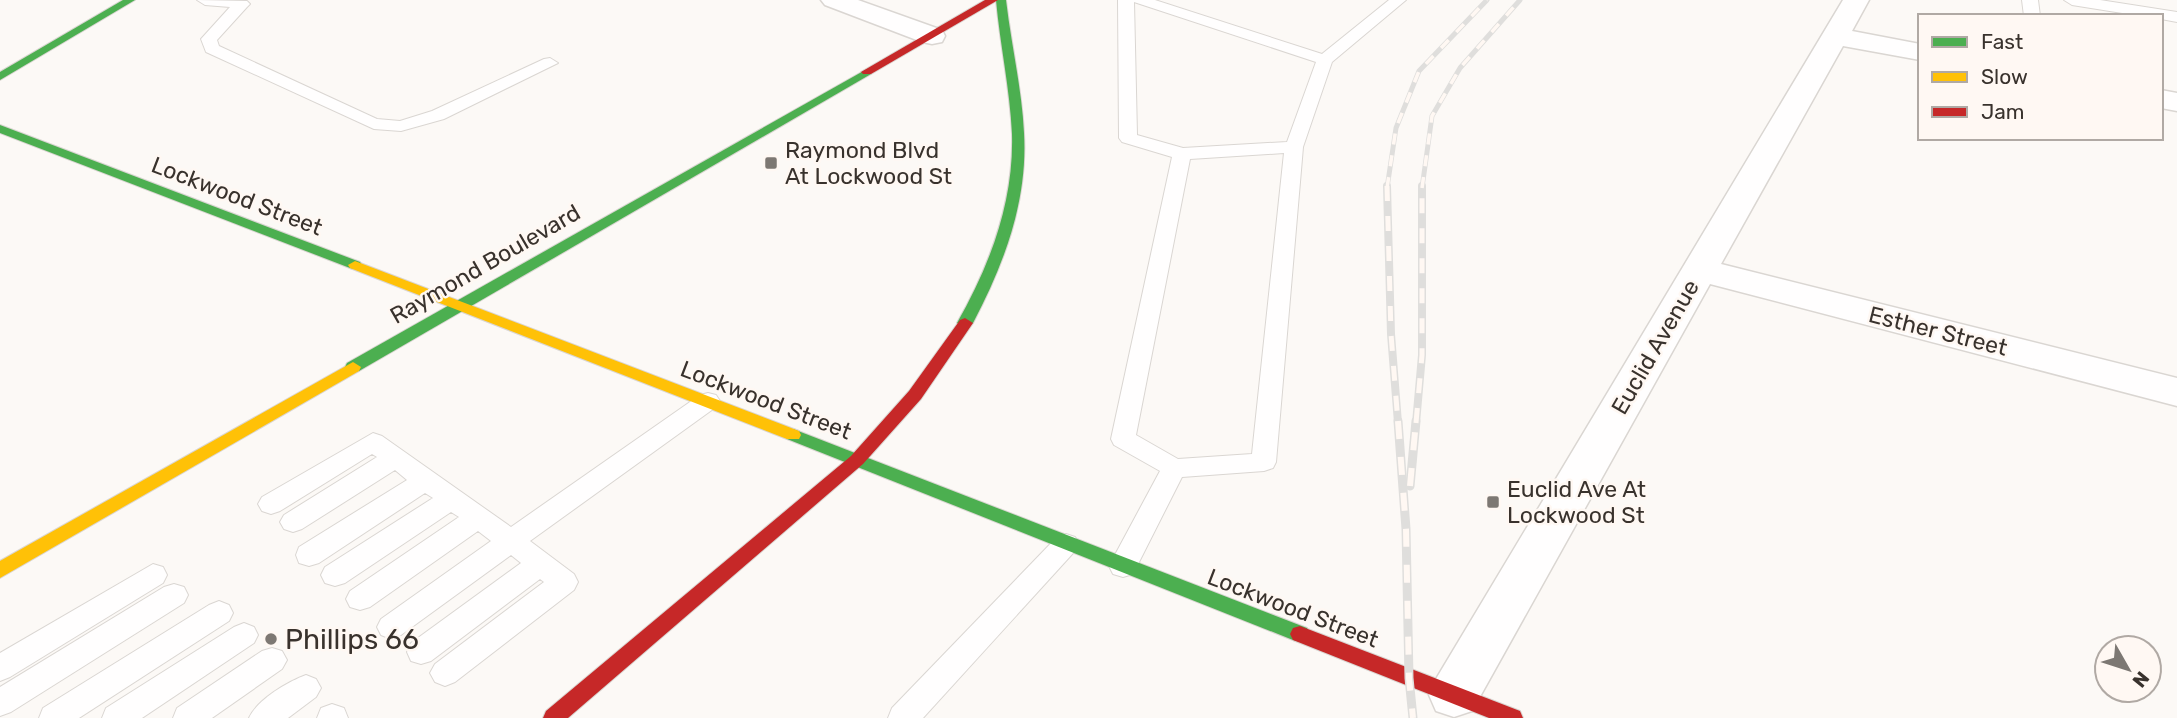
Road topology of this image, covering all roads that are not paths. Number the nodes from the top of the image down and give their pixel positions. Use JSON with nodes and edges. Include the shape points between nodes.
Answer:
{"nodes":[{"id":1,"x":130,"y":0,"type":"edge"},
{"id":2,"x":205,"y":0,"type":"edge"},
{"id":3,"x":834,"y":0,"type":"edge"},
{"id":4,"x":993,"y":0,"type":"edge"},
{"id":5,"x":1001,"y":0,"type":"edge"},
{"id":6,"x":1126,"y":0,"type":"edge"},
{"id":7,"x":1140,"y":0,"type":"edge"},
{"id":8,"x":1398,"y":0,"type":"edge"},
{"id":9,"x":1856,"y":0,"type":"edge"},
{"id":10,"x":2072,"y":0,"type":"edge"},
{"id":11,"x":245,"y":2,"type":"edge"},
{"id":12,"x":2158,"y":14,"type":"edge"},
{"id":13,"x":932,"y":36,"type":"junction"},
{"id":14,"x":1836,"y":36,"type":"junction"},
{"id":15,"x":1918,"y":52,"type":"edge"},
{"id":16,"x":1325,"y":61,"type":"junction"},
{"id":17,"x":550,"y":63,"type":"dead end"},
{"id":18,"x":0,"y":77,"type":"edge"},
{"id":19,"x":0,"y":129,"type":"edge"},
{"id":20,"x":1294,"y":147,"type":"junction"},
{"id":21,"x":1182,"y":154,"type":"junction"},
{"id":22,"x":1700,"y":270,"type":"junction"},
{"id":23,"x":459,"y":306,"type":"junction"},
{"id":24,"x":2177,"y":392,"type":"edge"},
{"id":25,"x":708,"y":401,"type":"junction"},
{"id":26,"x":395,"y":458,"type":"junction"},
{"id":27,"x":857,"y":460,"type":"junction"},
{"id":28,"x":1174,"y":468,"type":"junction"},
{"id":29,"x":426,"y":480,"type":"junction"},
{"id":30,"x":451,"y":499,"type":"junction"},
{"id":31,"x":271,"y":504,"type":"dead end"},
{"id":32,"x":478,"y":517,"type":"junction"},
{"id":33,"x":293,"y":522,"type":"dead end"},
{"id":34,"x":511,"y":541,"type":"junction"},
{"id":35,"x":1066,"y":544,"type":"junction"},
{"id":36,"x":309,"y":555,"type":"dead end"},
{"id":37,"x":540,"y":564,"type":"junction"},
{"id":38,"x":1123,"y":566,"type":"junction"},
{"id":39,"x":0,"y":570,"type":"edge"},
{"id":40,"x":153,"y":575,"type":"dead end"},
{"id":41,"x":335,"y":575,"type":"dead end"},
{"id":42,"x":174,"y":595,"type":"dead end"},
{"id":43,"x":360,"y":599,"type":"dead end"},
{"id":44,"x":219,"y":612,"type":"dead end"},
{"id":45,"x":391,"y":627,"type":"dead end"},
{"id":46,"x":244,"y":635,"type":"dead end"},
{"id":47,"x":421,"y":652,"type":"dead end"},
{"id":48,"x":272,"y":660,"type":"dead end"},
{"id":49,"x":0,"y":668,"type":"edge"},
{"id":50,"x":445,"y":673,"type":"dead end"},
{"id":51,"x":306,"y":688,"type":"dead end"},
{"id":52,"x":1454,"y":695,"type":"junction"},
{"id":53,"x":0,"y":703,"type":"edge"},
{"id":54,"x":54,"y":718,"type":"edge"},
{"id":55,"x":117,"y":718,"type":"edge"},
{"id":56,"x":188,"y":718,"type":"edge"},
{"id":57,"x":264,"y":718,"type":"edge"},
{"id":58,"x":553,"y":718,"type":"edge"},
{"id":59,"x":903,"y":718,"type":"edge"},
{"id":60,"x":1513,"y":718,"type":"edge"}],
"edges":[{"from":1,"to":18,"type":"main road"},
{"from":2,"to":11,"type":"lane"},
{"from":3,"to":13,"type":"street"},
{"from":4,"to":13,"type":"main road","name":"Raymond Boulevard"},
{"from":5,"to":27,"type":"main road","via":[[1018,154],[1007,227],[970,317],[902,412]]},
{"from":6,"to":21,"type":"lane","via":[[1128,138]]},
{"from":7,"to":16,"type":"lane"},
{"from":8,"to":16,"type":"lane"},
{"from":9,"to":14,"type":"street","name":"Euclid Avenue"},
{"from":10,"to":12,"type":"lane"},
{"from":11,"to":17,"type":"lane","via":[[209,39],[212,49],[374,124],[401,126],[438,115]]},
{"from":13,"to":23,"type":"main road","name":"Raymond Boulevard"},
{"from":14,"to":15,"type":"street"},
{"from":14,"to":22,"type":"street","name":"Euclid Avenue"},
{"from":16,"to":20,"type":"lane"},
{"from":19,"to":23,"type":"main road","name":"Lockwood Street"},
{"from":20,"to":21,"type":"lane"},
{"from":20,"to":28,"type":"lane","via":[[1264,462]]},
{"from":21,"to":28,"type":"lane","via":[[1123,439]]},
{"from":22,"to":24,"type":"street","name":"Esther Street"},
{"from":22,"to":52,"type":"street","name":"Euclid Avenue"},
{"from":23,"to":25,"type":"main road","name":"Lockwood Street"},
{"from":23,"to":39,"type":"main road","name":"Raymond Boulevard"},
{"from":25,"to":27,"type":"main road","name":"Lockwood Street"},
{"from":25,"to":34,"type":"lane"},
{"from":26,"to":29,"type":"lane"},
{"from":26,"to":31,"type":"lane","via":[[373,442]]},
{"from":26,"to":33,"type":"lane"},
{"from":27,"to":35,"type":"main road","name":"Lockwood Street"},
{"from":27,"to":58,"type":"main road"},
{"from":28,"to":38,"type":"lane"},
{"from":29,"to":30,"type":"lane"},
{"from":29,"to":36,"type":"lane"},
{"from":30,"to":32,"type":"lane"},
{"from":30,"to":41,"type":"lane"},
{"from":32,"to":34,"type":"lane"},
{"from":32,"to":43,"type":"lane"},
{"from":34,"to":37,"type":"lane"},
{"from":34,"to":45,"type":"lane"},
{"from":35,"to":38,"type":"main road","name":"Lockwood Street"},
{"from":35,"to":59,"type":"lane"},
{"from":37,"to":47,"type":"lane"},
{"from":37,"to":50,"type":"lane","via":[[564,582]]},
{"from":38,"to":52,"type":"main road","name":"Lockwood Street"},
{"from":40,"to":49,"type":"lane"},
{"from":42,"to":53,"type":"lane"},
{"from":44,"to":54,"type":"lane"},
{"from":46,"to":55,"type":"lane"},
{"from":48,"to":56,"type":"lane"},
{"from":51,"to":57,"type":"lane"},
{"from":52,"to":60,"type":"main road","name":"Lockwood Street"}]}
